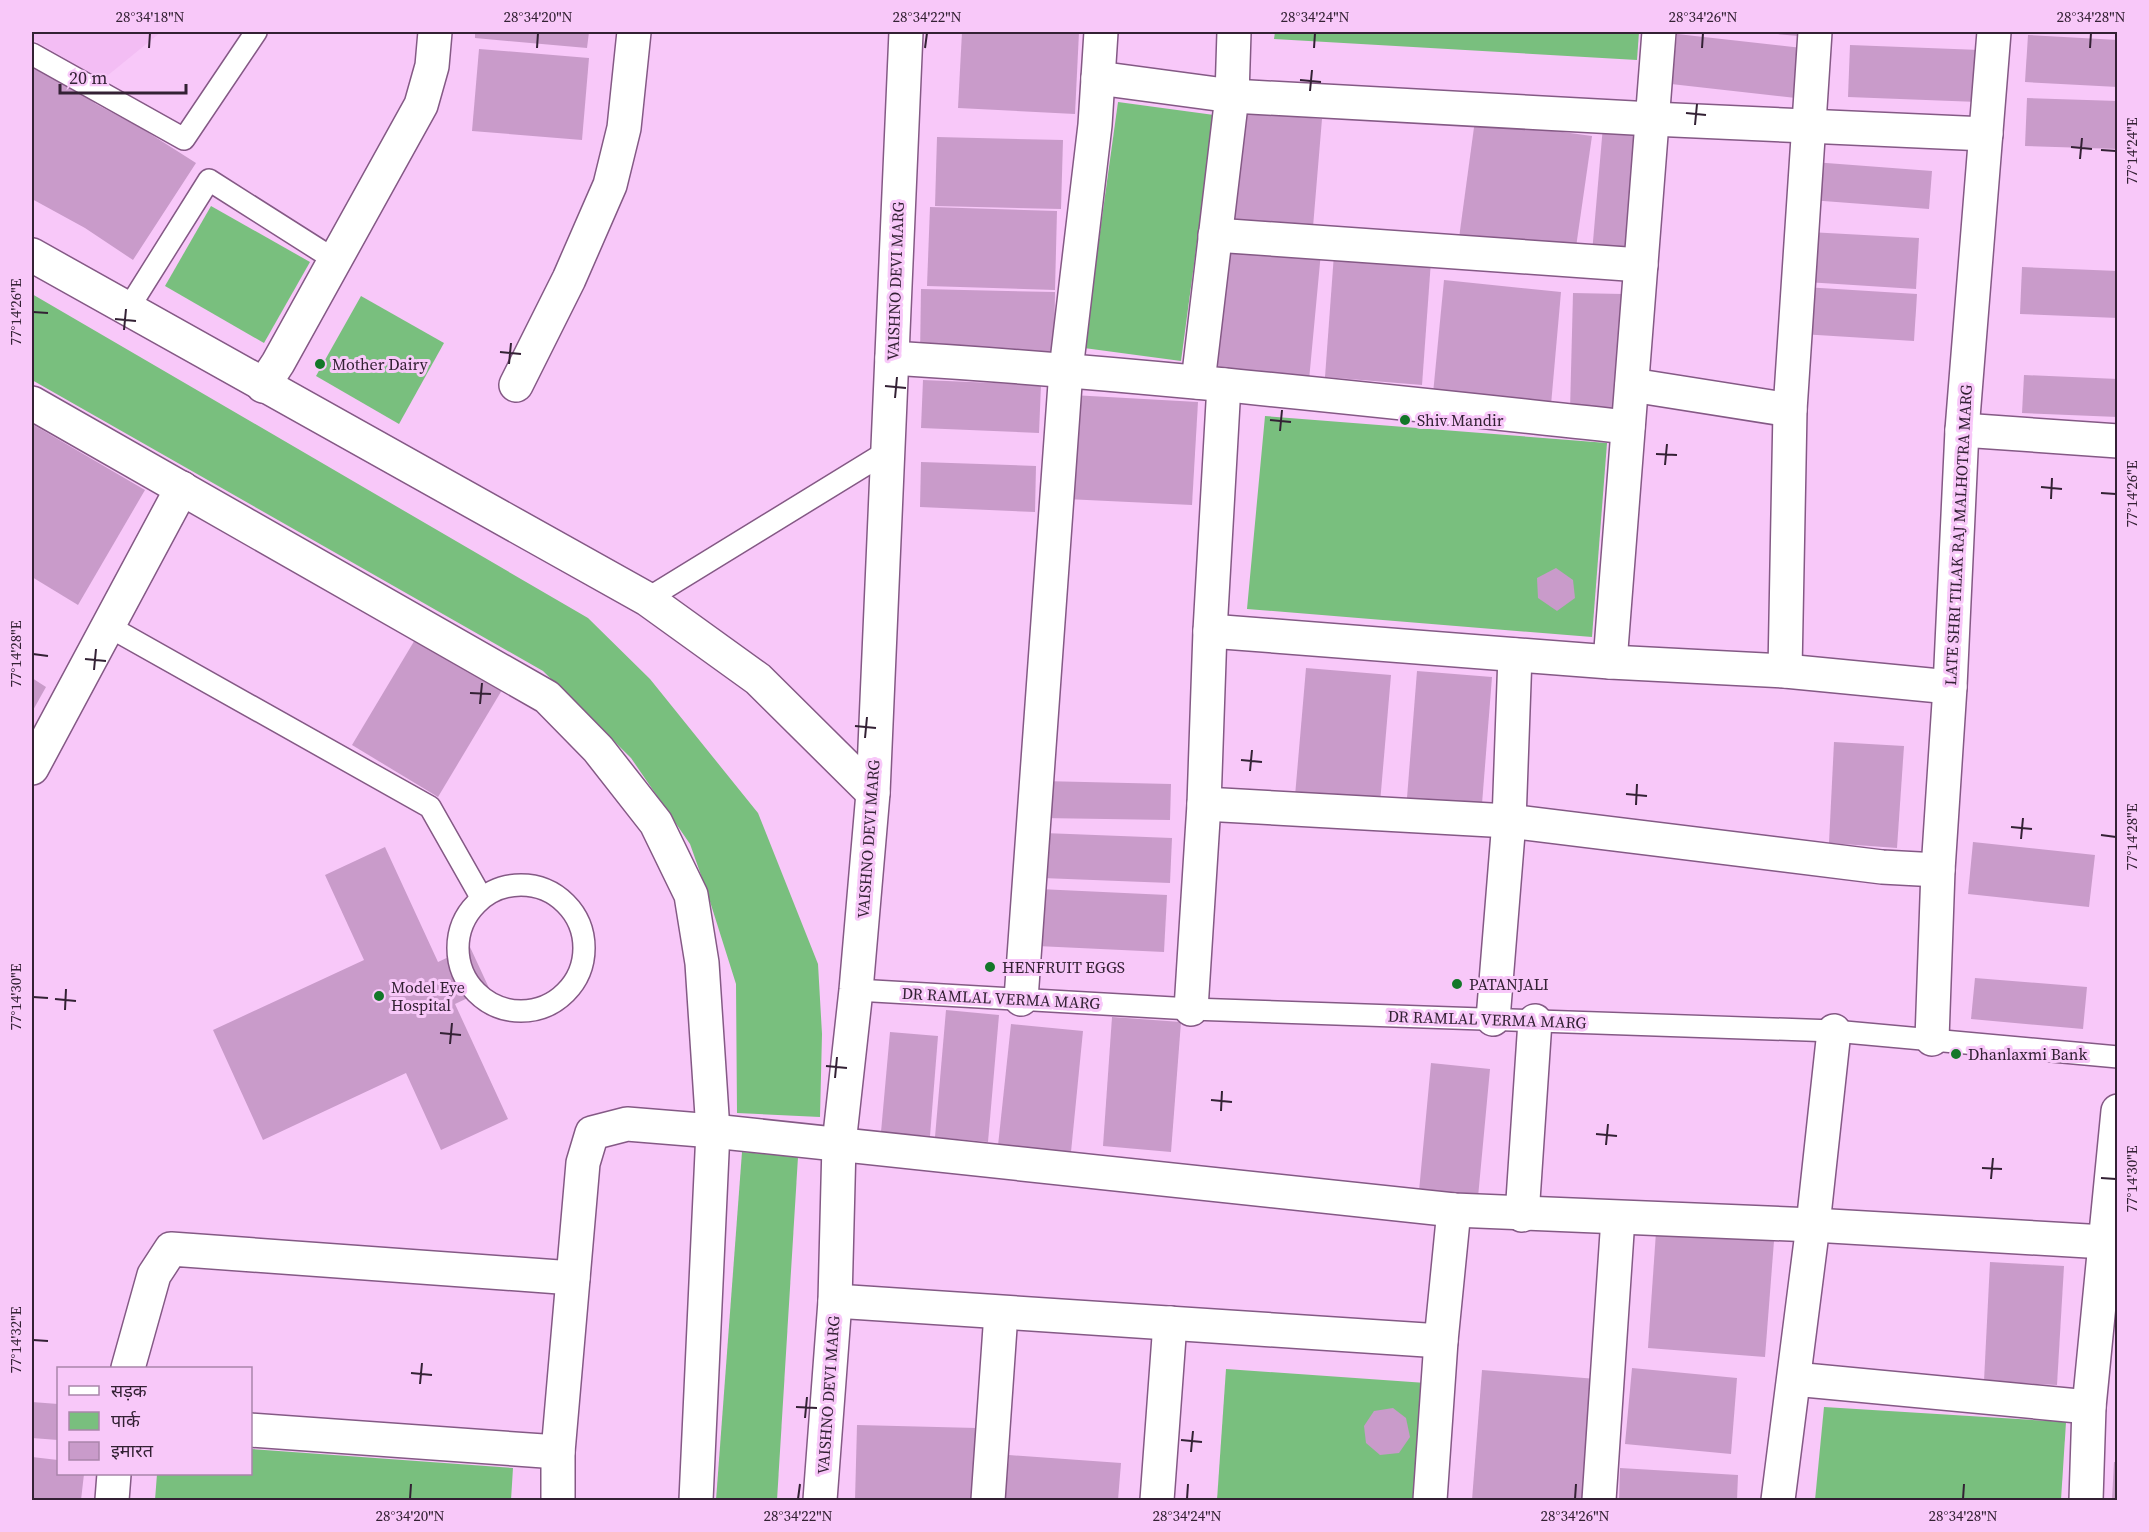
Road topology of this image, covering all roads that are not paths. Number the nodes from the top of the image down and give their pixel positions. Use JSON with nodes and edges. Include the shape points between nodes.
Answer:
{"nodes":[{"id":1,"x":256,"y":32,"type":"edge"},
{"id":2,"x":435,"y":32,"type":"edge"},
{"id":3,"x":634,"y":32,"type":"edge"},
{"id":4,"x":906,"y":32,"type":"edge"},
{"id":5,"x":1101,"y":32,"type":"edge"},
{"id":6,"x":1234,"y":32,"type":"edge"},
{"id":7,"x":1659,"y":32,"type":"edge"},
{"id":8,"x":1815,"y":32,"type":"edge"},
{"id":9,"x":1994,"y":32,"type":"edge"},
{"id":10,"x":32,"y":54,"type":"edge"},
{"id":11,"x":1098,"y":78,"type":"junction"},
{"id":12,"x":1232,"y":96,"type":"junction"},
{"id":13,"x":1652,"y":119,"type":"junction"},
{"id":14,"x":1809,"y":126,"type":"junction"},
{"id":15,"x":1986,"y":134,"type":"junction"},
{"id":16,"x":1215,"y":235,"type":"junction"},
{"id":17,"x":32,"y":255,"type":"edge"},
{"id":18,"x":335,"y":260,"type":"junction"},
{"id":19,"x":1641,"y":265,"type":"junction"},
{"id":20,"x":128,"y":309,"type":"junction"},
{"id":21,"x":892,"y":358,"type":"junction"},
{"id":22,"x":1066,"y":370,"type":"junction"},
{"id":23,"x":1211,"y":383,"type":"junction"},
{"id":24,"x":516,"y":385,"type":"dead end"},
{"id":25,"x":1632,"y":385,"type":"junction"},
{"id":26,"x":263,"y":386,"type":"junction"},
{"id":27,"x":32,"y":402,"type":"edge"},
{"id":28,"x":1790,"y":410,"type":"junction"},
{"id":29,"x":1628,"y":427,"type":"junction"},
{"id":30,"x":1962,"y":430,"type":"junction"},
{"id":31,"x":2118,"y":441,"type":"edge"},
{"id":32,"x":888,"y":451,"type":"junction"},
{"id":33,"x":182,"y":488,"type":"junction"},
{"id":34,"x":647,"y":599,"type":"junction"},
{"id":35,"x":108,"y":626,"type":"junction"},
{"id":36,"x":1210,"y":631,"type":"junction"},
{"id":37,"x":1515,"y":655,"type":"junction"},
{"id":38,"x":1610,"y":662,"type":"junction"},
{"id":39,"x":1785,"y":671,"type":"junction"},
{"id":40,"x":1950,"y":687,"type":"junction"},
{"id":41,"x":32,"y":768,"type":"edge"},
{"id":42,"x":873,"y":793,"type":"junction"},
{"id":43,"x":1204,"y":804,"type":"junction"},
{"id":44,"x":1509,"y":821,"type":"junction"},
{"id":45,"x":1938,"y":870,"type":"junction"},
{"id":46,"x":481,"y":897,"type":"junction"},
{"id":47,"x":856,"y":990,"type":"junction"},
{"id":48,"x":1021,"y":999,"type":"junction"},
{"id":49,"x":1191,"y":1009,"type":"junction"},
{"id":50,"x":1492,"y":1019,"type":"junction"},
{"id":51,"x":1535,"y":1021,"type":"junction"},
{"id":52,"x":1834,"y":1031,"type":"junction"},
{"id":53,"x":1932,"y":1040,"type":"junction"},
{"id":54,"x":2118,"y":1058,"type":"edge"},
{"id":55,"x":2118,"y":1111,"type":"edge"},
{"id":56,"x":713,"y":1131,"type":"junction"},
{"id":57,"x":839,"y":1144,"type":"junction"},
{"id":58,"x":1454,"y":1210,"type":"junction"},
{"id":59,"x":1522,"y":1215,"type":"junction"},
{"id":60,"x":1618,"y":1218,"type":"junction"},
{"id":61,"x":1814,"y":1225,"type":"junction"},
{"id":62,"x":2105,"y":1242,"type":"junction"},
{"id":63,"x":573,"y":1278,"type":"junction"},
{"id":64,"x":835,"y":1301,"type":"junction"},
{"id":65,"x":1001,"y":1313,"type":"junction"},
{"id":66,"x":1170,"y":1323,"type":"junction"},
{"id":67,"x":1441,"y":1341,"type":"junction"},
{"id":68,"x":128,"y":1367,"type":"edge"},
{"id":69,"x":1794,"y":1379,"type":"junction"},
{"id":70,"x":2089,"y":1407,"type":"junction"},
{"id":71,"x":252,"y":1430,"type":"edge"},
{"id":72,"x":558,"y":1452,"type":"junction"},
{"id":73,"x":114,"y":1475,"type":"edge"},
{"id":74,"x":112,"y":1500,"type":"edge"},
{"id":75,"x":558,"y":1500,"type":"edge"},
{"id":76,"x":696,"y":1500,"type":"edge"},
{"id":77,"x":820,"y":1500,"type":"edge"},
{"id":78,"x":988,"y":1500,"type":"edge"},
{"id":79,"x":1157,"y":1500,"type":"edge"},
{"id":80,"x":1430,"y":1500,"type":"edge"},
{"id":81,"x":1599,"y":1500,"type":"edge"},
{"id":82,"x":1778,"y":1500,"type":"edge"},
{"id":83,"x":2086,"y":1500,"type":"edge"}],
"edges":[{"from":1,"to":10,"type":"lane","via":[[184,139]]},
{"from":2,"to":18,"type":"street","via":[[432,66],[421,105]]},
{"from":3,"to":24,"type":"street","via":[[624,128],[610,185]]},
{"from":4,"to":21,"type":"street","name":"VAISHNO DEVI MARG"},
{"from":5,"to":11,"type":"street"},
{"from":6,"to":12,"type":"street"},
{"from":7,"to":13,"type":"street"},
{"from":8,"to":14,"type":"street"},
{"from":9,"to":15,"type":"street","name":"LATE SHRI TILAK RAJ MALHOTRA MARG"},
{"from":11,"to":12,"type":"street"},
{"from":11,"to":22,"type":"street"},
{"from":12,"to":13,"type":"street"},
{"from":12,"to":16,"type":"street"},
{"from":13,"to":14,"type":"street"},
{"from":13,"to":19,"type":"street"},
{"from":14,"to":15,"type":"street"},
{"from":14,"to":28,"type":"street"},
{"from":15,"to":30,"type":"street","name":"LATE SHRI TILAK RAJ MALHOTRA MARG"},
{"from":16,"to":19,"type":"street"},
{"from":16,"to":23,"type":"street"},
{"from":17,"to":20,"type":"street"},
{"from":18,"to":20,"type":"lane","via":[[209,180]]},
{"from":18,"to":26,"type":"street"},
{"from":19,"to":25,"type":"street"},
{"from":20,"to":26,"type":"street"},
{"from":21,"to":22,"type":"street"},
{"from":21,"to":32,"type":"street","name":"VAISHNO DEVI MARG"},
{"from":22,"to":23,"type":"street"},
{"from":22,"to":48,"type":"street"},
{"from":23,"to":29,"type":"street"},
{"from":23,"to":36,"type":"street"},
{"from":25,"to":28,"type":"street"},
{"from":25,"to":29,"type":"street"},
{"from":26,"to":34,"type":"street"},
{"from":27,"to":33,"type":"street"},
{"from":28,"to":39,"type":"street"},
{"from":29,"to":38,"type":"street"},
{"from":30,"to":31,"type":"street"},
{"from":30,"to":40,"type":"street","name":"LATE SHRI TILAK RAJ MALHOTRA MARG"},
{"from":32,"to":34,"type":"lane"},
{"from":32,"to":42,"type":"street","name":"VAISHNO DEVI MARG"},
{"from":33,"to":35,"type":"street"},
{"from":33,"to":56,"type":"street","via":[[547,697],[598,749],[656,823],[691,895],[702,963]]},
{"from":34,"to":42,"type":"street","via":[[758,680]]},
{"from":35,"to":41,"type":"street"},
{"from":35,"to":46,"type":"lane","via":[[430,807]]},
{"from":36,"to":37,"type":"street"},
{"from":36,"to":43,"type":"street"},
{"from":37,"to":38,"type":"street"},
{"from":37,"to":44,"type":"street"},
{"from":38,"to":39,"type":"street"},
{"from":39,"to":40,"type":"street"},
{"from":40,"to":45,"type":"street","name":"LATE SHRI TILAK RAJ MALHOTRA MARG"},
{"from":42,"to":47,"type":"street","name":"VAISHNO DEVI MARG"},
{"from":43,"to":44,"type":"street"},
{"from":43,"to":49,"type":"street"},
{"from":44,"to":45,"type":"street","via":[[1882,867]]},
{"from":44,"to":50,"type":"street"},
{"from":45,"to":53,"type":"street","name":"LATE SHRI TILAK RAJ MALHOTRA MARG"},
{"from":46,"to":46,"type":"lane","via":[[498,887],[536,885],[566,902],[584,933],[582,968],[564,997],[528,1013],[494,1007],[470,987],[457,958],[464,917]]},
{"from":47,"to":48,"type":"lane","name":"DR RAMLAL VERMA MARG"},
{"from":47,"to":57,"type":"street","name":"VAISHNO DEVI MARG"},
{"from":48,"to":49,"type":"lane","name":"DR RAMLAL VERMA MARG"},
{"from":49,"to":50,"type":"lane","name":"DR RAMLAL VERMA MARG"},
{"from":50,"to":51,"type":"lane","name":"DR RAMLAL VERMA MARG"},
{"from":51,"to":52,"type":"lane","name":"DR RAMLAL VERMA MARG"},
{"from":51,"to":59,"type":"street"},
{"from":52,"to":53,"type":"lane","name":"DR RAMLAL VERMA MARG"},
{"from":52,"to":61,"type":"street"},
{"from":53,"to":54,"type":"lane","name":"DR RAMLAL VERMA MARG"},
{"from":55,"to":62,"type":"street"},
{"from":56,"to":57,"type":"street"},
{"from":56,"to":63,"type":"street","via":[[627,1124],[592,1132],[583,1163]]},
{"from":56,"to":76,"type":"street"},
{"from":57,"to":58,"type":"street"},
{"from":57,"to":64,"type":"street","name":"VAISHNO DEVI MARG"},
{"from":58,"to":59,"type":"street"},
{"from":58,"to":67,"type":"street"},
{"from":59,"to":60,"type":"street"},
{"from":60,"to":61,"type":"street"},
{"from":60,"to":81,"type":"street"},
{"from":61,"to":62,"type":"street"},
{"from":61,"to":69,"type":"street"},
{"from":62,"to":70,"type":"street"},
{"from":63,"to":68,"type":"street","via":[[171,1249],[154,1275]]},
{"from":63,"to":72,"type":"street"},
{"from":64,"to":65,"type":"street"},
{"from":64,"to":77,"type":"street","name":"VAISHNO DEVI MARG"},
{"from":65,"to":66,"type":"street"},
{"from":65,"to":78,"type":"street"},
{"from":66,"to":67,"type":"street"},
{"from":66,"to":79,"type":"street"},
{"from":67,"to":80,"type":"street"},
{"from":69,"to":70,"type":"street"},
{"from":69,"to":82,"type":"street"},
{"from":70,"to":83,"type":"street"},
{"from":71,"to":72,"type":"street"},
{"from":72,"to":75,"type":"street"},
{"from":73,"to":74,"type":"street"}]}
